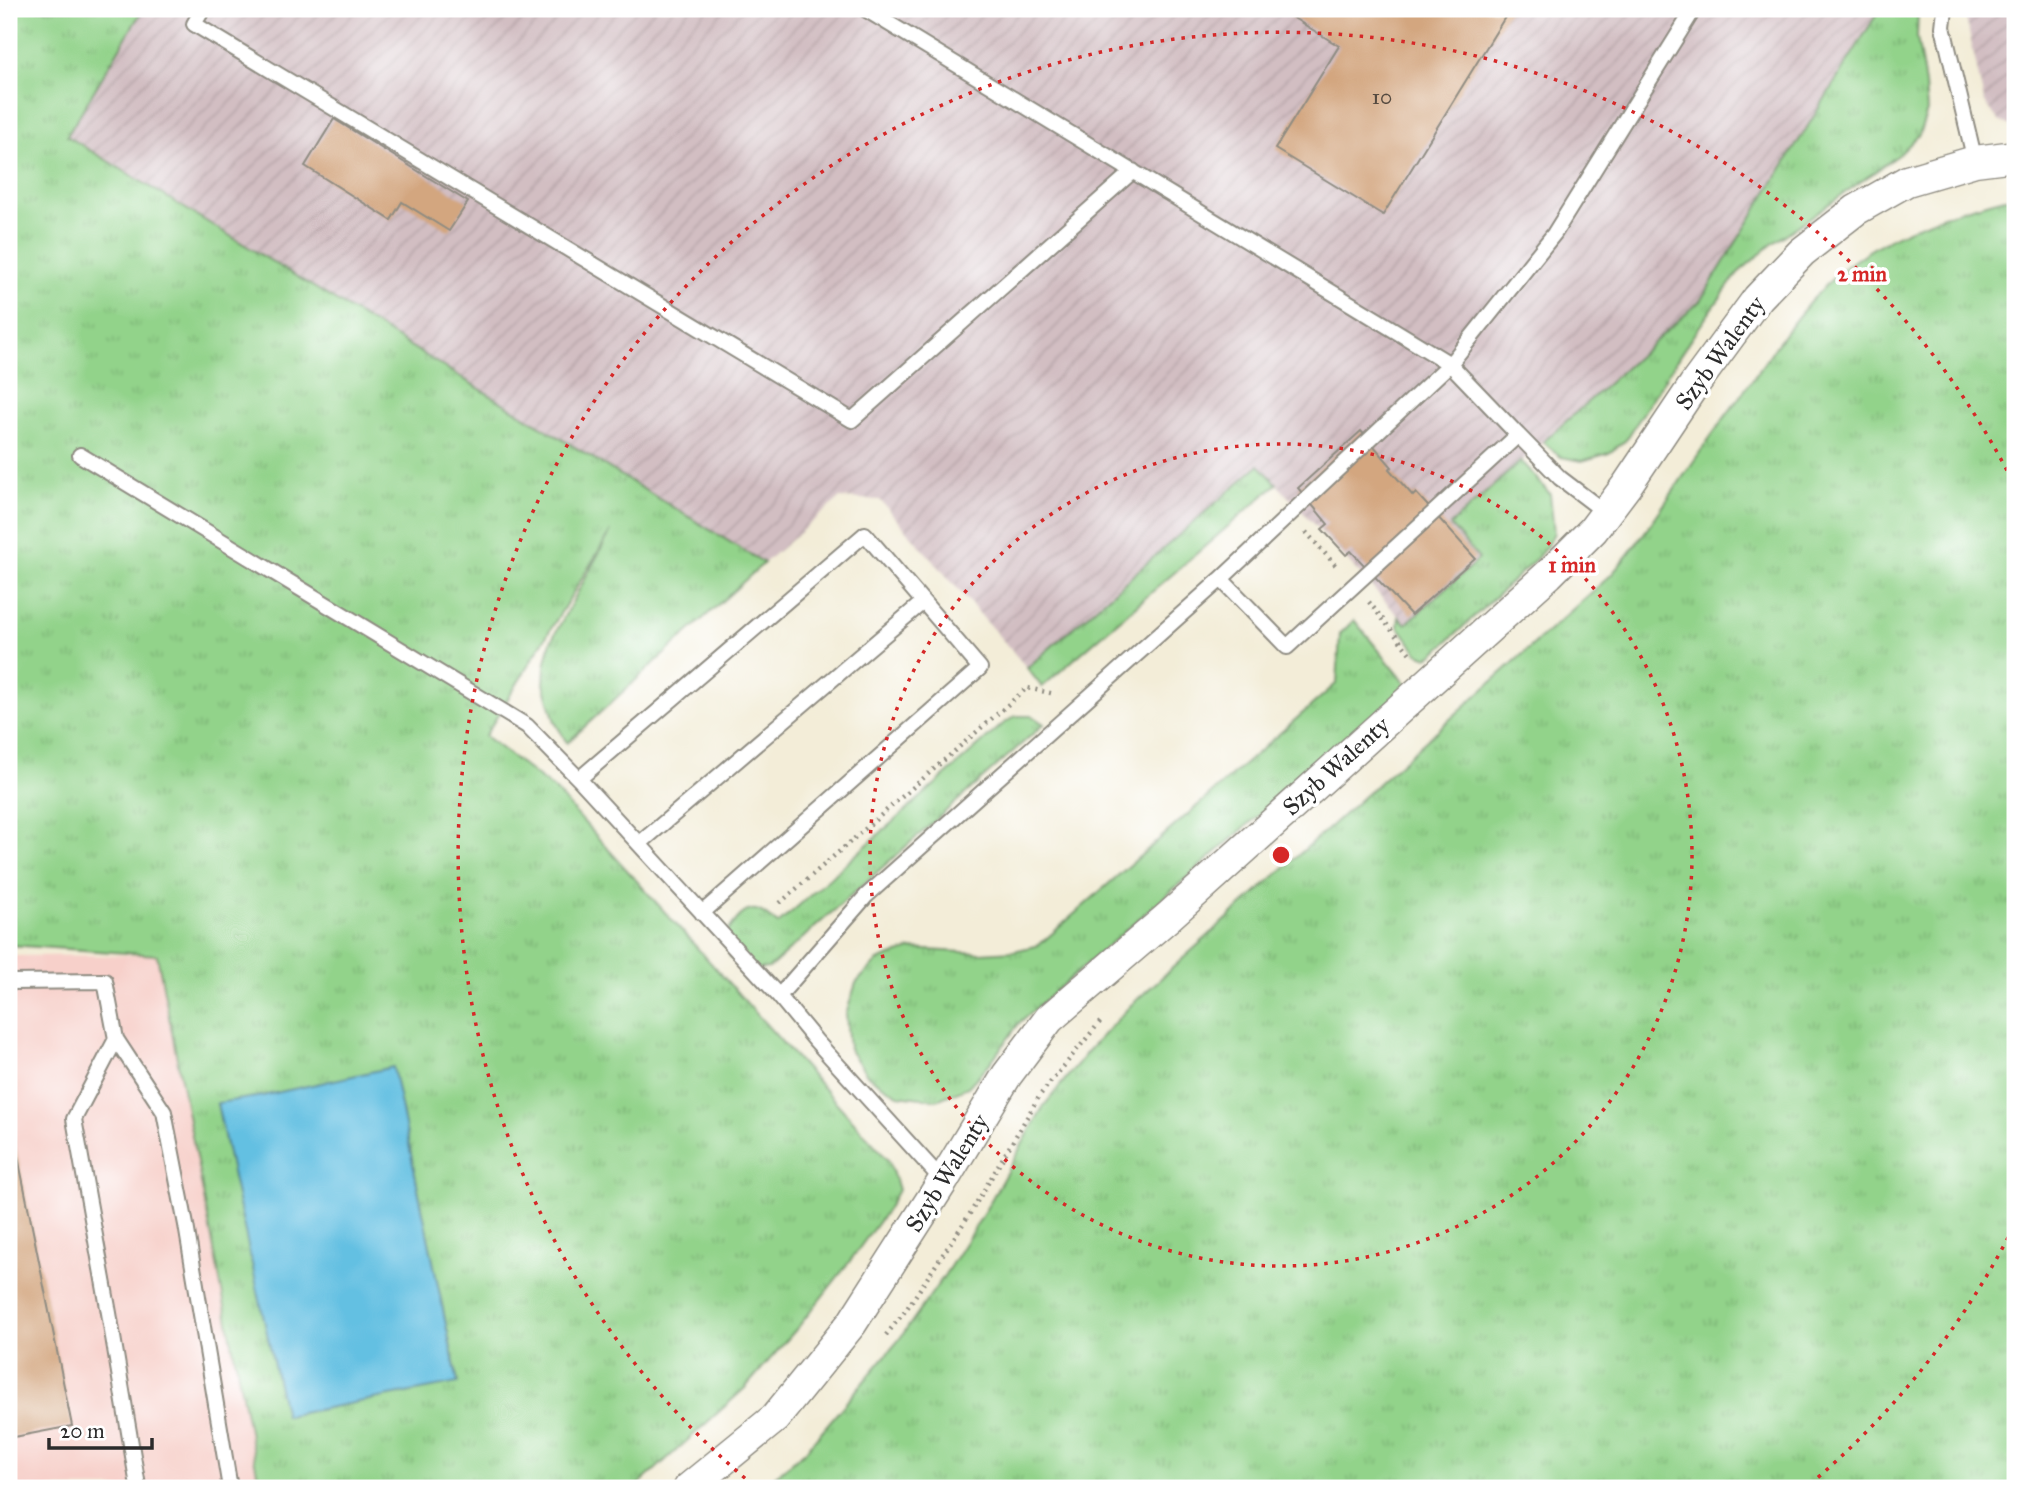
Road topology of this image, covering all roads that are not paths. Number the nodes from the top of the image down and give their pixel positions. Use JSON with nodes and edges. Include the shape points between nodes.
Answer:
{"nodes":[{"id":1,"x":204,"y":9,"type":"edge"},
{"id":2,"x":865,"y":9,"type":"edge"},
{"id":3,"x":1694,"y":9,"type":"edge"},
{"id":4,"x":1945,"y":9,"type":"edge"},
{"id":5,"x":2015,"y":156,"type":"edge"},
{"id":6,"x":1975,"y":161,"type":"junction"},
{"id":7,"x":1133,"y":171,"type":"junction"},
{"id":8,"x":1450,"y":364,"type":"junction"},
{"id":9,"x":1518,"y":435,"type":"junction"},
{"id":10,"x":80,"y":455,"type":"dead end"},
{"id":11,"x":1606,"y":513,"type":"junction"},
{"id":12,"x":1221,"y":579,"type":"junction"},
{"id":13,"x":923,"y":602,"type":"junction"},
{"id":14,"x":579,"y":779,"type":"junction"},
{"id":15,"x":639,"y":844,"type":"junction"},
{"id":16,"x":702,"y":912,"type":"junction"},
{"id":17,"x":9,"y":982,"type":"edge"},
{"id":18,"x":779,"y":996,"type":"junction"},
{"id":19,"x":116,"y":1040,"type":"junction"},
{"id":20,"x":943,"y":1181,"type":"junction"},
{"id":21,"x":135,"y":1488,"type":"edge"},
{"id":22,"x":230,"y":1488,"type":"edge"},
{"id":23,"x":689,"y":1488,"type":"edge"}],
"edges":[{"from":1,"to":7,"type":"lane","via":[[194,24],[852,420]]},
{"from":2,"to":7,"type":"lane"},
{"from":3,"to":8,"type":"lane","via":[[1554,234]]},
{"from":4,"to":6,"type":"lane","via":[[1943,27]]},
{"from":5,"to":6,"type":"street","name":"Szyb Walenty"},
{"from":6,"to":11,"type":"street","name":"Szyb Walenty","via":[[1907,181],[1856,210],[1802,252],[1758,298]]},
{"from":7,"to":8,"type":"lane"},
{"from":8,"to":9,"type":"lane"},
{"from":8,"to":12,"type":"lane"},
{"from":9,"to":11,"type":"lane","via":[[1559,478]]},
{"from":9,"to":12,"type":"lane","via":[[1287,647]]},
{"from":10,"to":14,"type":"lane","via":[[527,726]]},
{"from":11,"to":20,"type":"street","name":"Szyb Walenty","via":[[1549,574],[1049,1019],[1007,1075]]},
{"from":12,"to":18,"type":"lane","via":[[866,896]]},
{"from":13,"to":14,"type":"lane","via":[[864,534]]},
{"from":13,"to":15,"type":"lane"},
{"from":13,"to":16,"type":"lane","via":[[980,668]]},
{"from":14,"to":15,"type":"lane"},
{"from":15,"to":16,"type":"lane"},
{"from":16,"to":18,"type":"lane"},
{"from":17,"to":19,"type":"lane","via":[[105,981]]},
{"from":18,"to":20,"type":"lane"},
{"from":19,"to":21,"type":"lane","via":[[74,1119]]},
{"from":19,"to":22,"type":"lane","via":[[164,1112]]},
{"from":20,"to":23,"type":"street","name":"Szyb Walenty","via":[[852,1323],[775,1418]]}]}
